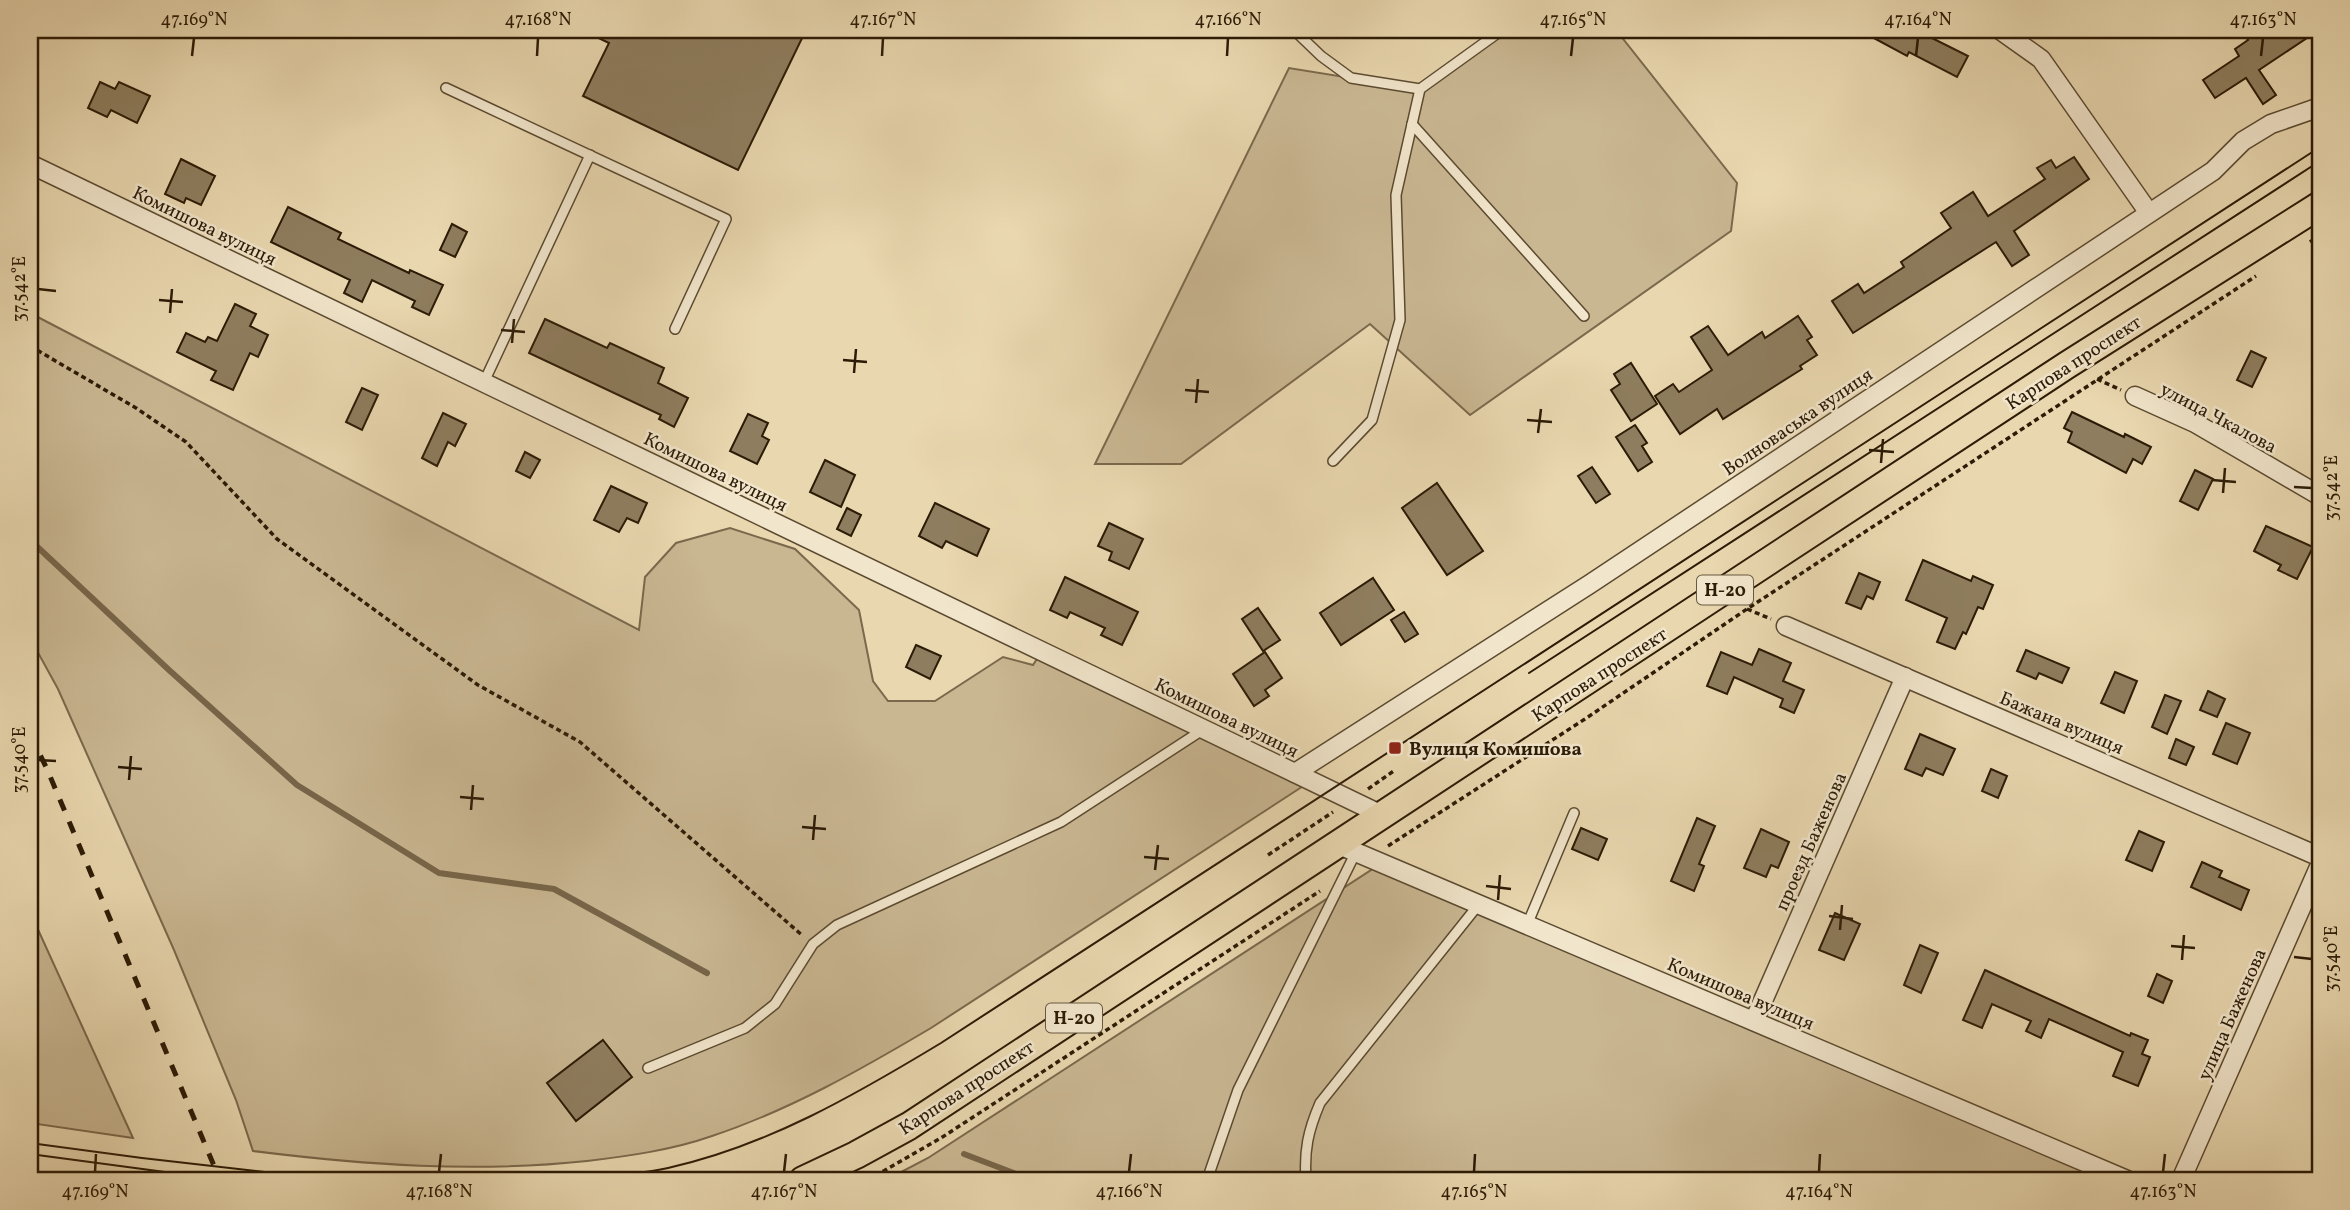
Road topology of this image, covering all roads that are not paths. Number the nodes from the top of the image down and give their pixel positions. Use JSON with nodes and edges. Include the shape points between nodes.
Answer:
{"nodes":[{"id":1,"x":1294,"y":30,"type":"edge"},
{"id":2,"x":1502,"y":30,"type":"edge"},
{"id":3,"x":2000,"y":30,"type":"edge"},
{"id":4,"x":446,"y":88,"type":"dead end"},
{"id":5,"x":1419,"y":89,"type":"junction"},
{"id":6,"x":2320,"y":107,"type":"edge"},
{"id":7,"x":1412,"y":124,"type":"junction"},
{"id":8,"x":590,"y":155,"type":"junction"},
{"id":9,"x":30,"y":164,"type":"edge"},
{"id":10,"x":2320,"y":205,"type":"edge"},
{"id":11,"x":2149,"y":213,"type":"junction"},
{"id":12,"x":1584,"y":316,"type":"dead end"},
{"id":13,"x":675,"y":329,"type":"dead end"},
{"id":14,"x":484,"y":382,"type":"junction"},
{"id":15,"x":2135,"y":396,"type":"road end"},
{"id":16,"x":1332,"y":461,"type":"dead end"},
{"id":17,"x":2320,"y":496,"type":"edge"},
{"id":18,"x":1786,"y":626,"type":"road end"},
{"id":19,"x":1905,"y":677,"type":"junction"},
{"id":20,"x":1204,"y":729,"type":"junction"},
{"id":21,"x":1295,"y":772,"type":"junction"},
{"id":22,"x":1574,"y":813,"type":"dead end"},
{"id":23,"x":1384,"y":816,"type":"junction"},
{"id":24,"x":1355,"y":851,"type":"junction"},
{"id":25,"x":2320,"y":858,"type":"edge"},
{"id":26,"x":2320,"y":865,"type":"edge"},
{"id":27,"x":1479,"y":904,"type":"junction"},
{"id":28,"x":1527,"y":925,"type":"junction"},
{"id":29,"x":1754,"y":1021,"type":"junction"},
{"id":30,"x":648,"y":1068,"type":"dead end"},
{"id":31,"x":803,"y":1180,"type":"edge"},
{"id":32,"x":1207,"y":1180,"type":"edge"},
{"id":33,"x":1306,"y":1180,"type":"edge"},
{"id":34,"x":2127,"y":1180,"type":"edge"},
{"id":35,"x":2180,"y":1180,"type":"edge"}],
"edges":[{"from":1,"to":5,"type":"lane","via":[[1351,78]]},
{"from":2,"to":5,"type":"lane"},
{"from":3,"to":11,"type":"street","via":[[2041,59]]},
{"from":4,"to":8,"type":"lane"},
{"from":5,"to":7,"type":"lane"},
{"from":6,"to":11,"type":"street","name":"Волноваська вулиця","via":[[2271,124],[2243,141],[2213,171]]},
{"from":7,"to":12,"type":"lane"},
{"from":7,"to":16,"type":"lane","via":[[1396,195],[1400,320],[1372,421]]},
{"from":8,"to":13,"type":"lane","via":[[726,219]]},
{"from":8,"to":14,"type":"lane"},
{"from":9,"to":14,"type":"street","name":"Комишова вулиця"},
{"from":10,"to":23,"type":"main road","name":"Карпова проспект","number":"Н-20"},
{"from":11,"to":21,"type":"street","name":"Волноваська вулиця","via":[[1590,584]]},
{"from":14,"to":20,"type":"street","name":"Комишова вулиця"},
{"from":15,"to":17,"type":"street","name":"улица Чкалова","via":[[2195,423]]},
{"from":18,"to":19,"type":"street","name":"Бажана вулиця"},
{"from":19,"to":25,"type":"street","name":"Бажана вулиця"},
{"from":19,"to":29,"type":"street","name":"проезд Баженова"},
{"from":20,"to":21,"type":"street","name":"Комишова вулиця"},
{"from":20,"to":30,"type":"lane","via":[[1061,822],[837,925],[813,944],[775,1004],[745,1028]]},
{"from":21,"to":23,"type":"street","name":"Комишова вулиця"},
{"from":22,"to":28,"type":"lane"},
{"from":23,"to":24,"type":"main road","name":"Карпова проспект","number":"Н-20"},
{"from":24,"to":27,"type":"street","name":"Комишова вулиця"},
{"from":24,"to":31,"type":"main road","name":"Карпова проспект","number":"Н-20","via":[[909,1126]]},
{"from":24,"to":32,"type":"lane","via":[[1238,1090]]},
{"from":26,"to":35,"type":"street","name":"улица Баженова"},
{"from":27,"to":28,"type":"street","name":"Комишова вулиця"},
{"from":27,"to":33,"type":"lane","via":[[1320,1103],[1309,1128]]},
{"from":28,"to":29,"type":"street","name":"Комишова вулиця"},
{"from":29,"to":34,"type":"street","name":"Комишова вулиця"}]}
